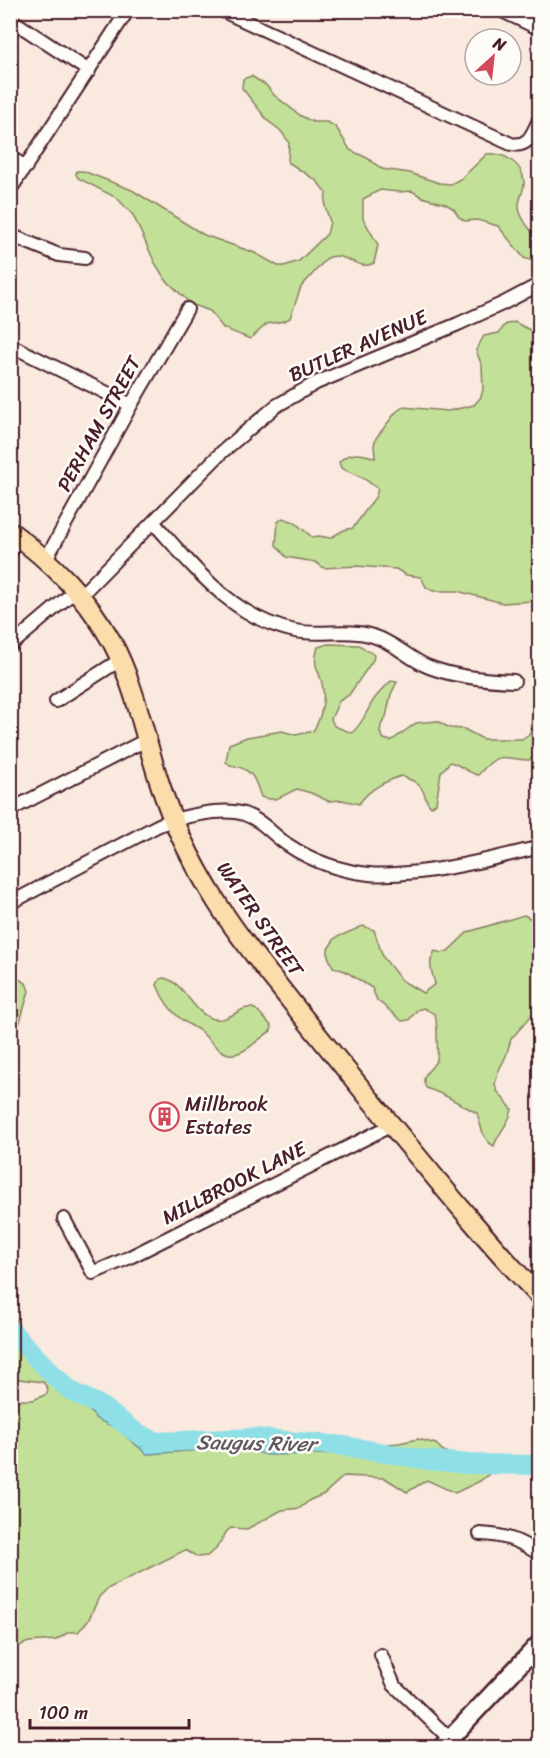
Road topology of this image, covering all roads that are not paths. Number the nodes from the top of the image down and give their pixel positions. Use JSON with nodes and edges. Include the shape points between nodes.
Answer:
{"nodes":[{"id":1,"x":128,"y":10,"type":"edge"},
{"id":2,"x":221,"y":10,"type":"edge"},
{"id":3,"x":500,"y":10,"type":"edge"},
{"id":4,"x":10,"y":20,"type":"edge"},
{"id":5,"x":540,"y":29,"type":"edge"},
{"id":6,"x":89,"y":71,"type":"junction"},
{"id":7,"x":540,"y":118,"type":"edge"},
{"id":8,"x":10,"y":157,"type":"edge"},
{"id":9,"x":26,"y":167,"type":"junction"},
{"id":10,"x":10,"y":190,"type":"edge"},
{"id":11,"x":10,"y":235,"type":"edge"},
{"id":12,"x":85,"y":258,"type":"dead end"},
{"id":13,"x":540,"y":284,"type":"edge"},
{"id":14,"x":187,"y":309,"type":"dead end"},
{"id":15,"x":10,"y":345,"type":"edge"},
{"id":16,"x":131,"y":405,"type":"junction"},
{"id":17,"x":153,"y":522,"type":"junction"},
{"id":18,"x":13,"y":540,"type":"edge"},
{"id":19,"x":46,"y":559,"type":"junction"},
{"id":20,"x":78,"y":592,"type":"junction"},
{"id":21,"x":10,"y":646,"type":"edge"},
{"id":22,"x":120,"y":660,"type":"junction"},
{"id":23,"x":514,"y":681,"type":"dead end"},
{"id":24,"x":56,"y":700,"type":"dead end"},
{"id":25,"x":146,"y":740,"type":"junction"},
{"id":26,"x":10,"y":810,"type":"edge"},
{"id":27,"x":174,"y":820,"type":"junction"},
{"id":28,"x":540,"y":847,"type":"edge"},
{"id":29,"x":10,"y":903,"type":"edge"},
{"id":30,"x":392,"y":1125,"type":"junction"},
{"id":31,"x":64,"y":1219,"type":"dead end"},
{"id":32,"x":540,"y":1297,"type":"edge"},
{"id":33,"x":480,"y":1534,"type":"dead end"},
{"id":34,"x":540,"y":1555,"type":"edge"},
{"id":35,"x":540,"y":1643,"type":"edge"},
{"id":36,"x":381,"y":1655,"type":"dead end"},
{"id":37,"x":445,"y":1743,"type":"edge"}],
"edges":[{"from":1,"to":6,"type":"street"},
{"from":2,"to":7,"type":"street","via":[[511,144],[520,146],[527,142]]},
{"from":3,"to":5,"type":"street"},
{"from":4,"to":6,"type":"street"},
{"from":6,"to":9,"type":"street"},
{"from":8,"to":9,"type":"street"},
{"from":9,"to":10,"type":"street"},
{"from":11,"to":12,"type":"street","via":[[59,255]]},
{"from":13,"to":17,"type":"street","name":"BUTLER AVENUE","via":[[296,394],[240,435]]},
{"from":14,"to":16,"type":"street","name":"PERHAM STREET"},
{"from":15,"to":16,"type":"street"},
{"from":16,"to":19,"type":"street","name":"PERHAM STREET"},
{"from":17,"to":20,"type":"street","name":"BUTLER AVENUE"},
{"from":17,"to":23,"type":"street","via":[[215,589],[266,622],[297,631],[371,635],[429,667]]},
{"from":18,"to":19,"type":"main road","name":"WATER STREET"},
{"from":19,"to":20,"type":"main road","name":"WATER STREET"},
{"from":20,"to":21,"type":"street","name":"BUTLER AVENUE"},
{"from":20,"to":22,"type":"main road","name":"WATER STREET"},
{"from":22,"to":24,"type":"street"},
{"from":22,"to":25,"type":"main road","name":"WATER STREET"},
{"from":25,"to":26,"type":"street"},
{"from":25,"to":27,"type":"main road","name":"WATER STREET"},
{"from":27,"to":28,"type":"street","via":[[223,811],[243,813],[310,858],[370,874],[453,867]]},
{"from":27,"to":29,"type":"street"},
{"from":27,"to":30,"type":"main road","name":"WATER STREET","via":[[209,889],[239,935]]},
{"from":30,"to":31,"type":"street","name":"MILLBROOK LANE","via":[[93,1273]]},
{"from":30,"to":32,"type":"main road","name":"WATER STREET"},
{"from":33,"to":34,"type":"street","via":[[508,1537]]},
{"from":35,"to":37,"type":"main road"},
{"from":36,"to":37,"type":"street","via":[[394,1685]]}]}
